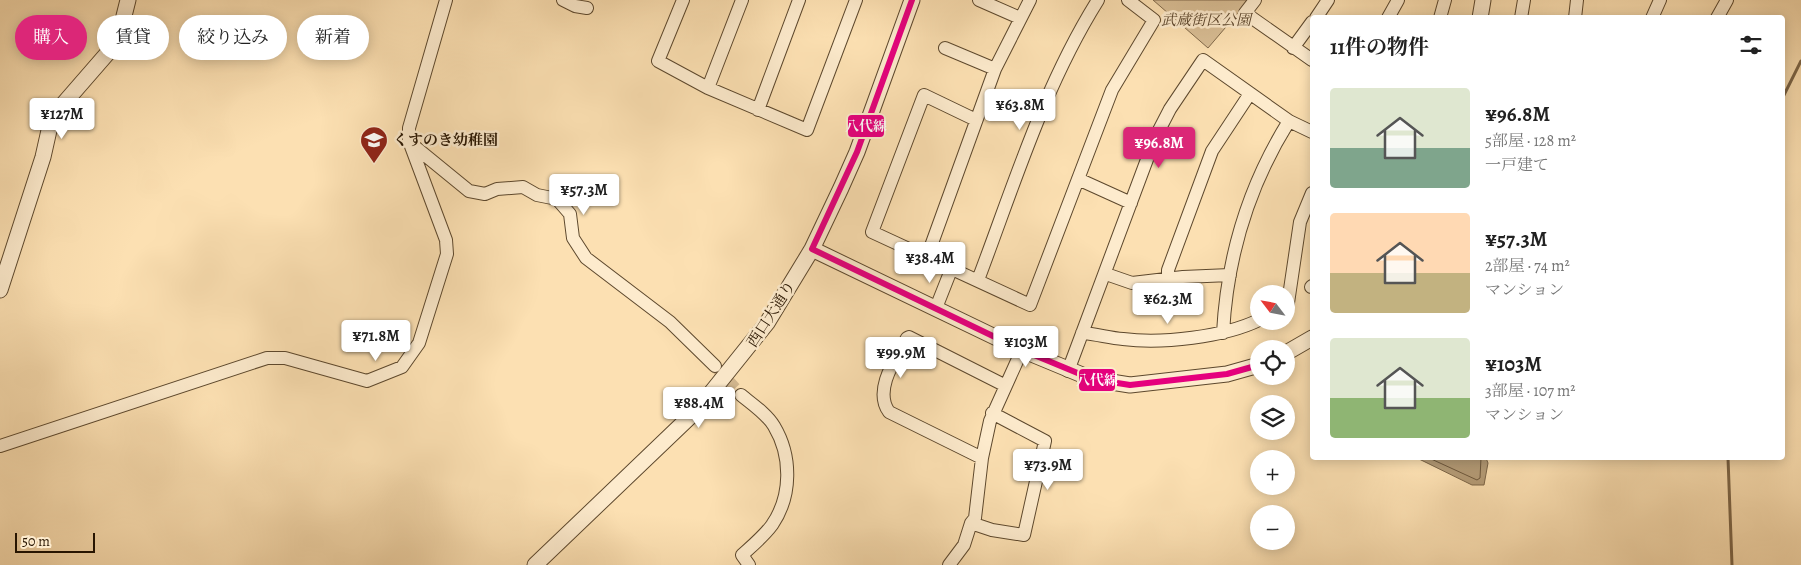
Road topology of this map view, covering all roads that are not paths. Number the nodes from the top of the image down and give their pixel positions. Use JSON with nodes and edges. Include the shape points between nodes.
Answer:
{"nodes":[{"id":1,"x":128,"y":0,"type":"edge"},
{"id":2,"x":446,"y":0,"type":"edge"},
{"id":3,"x":563,"y":0,"type":"edge"},
{"id":4,"x":683,"y":0,"type":"edge"},
{"id":5,"x":742,"y":0,"type":"edge"},
{"id":6,"x":799,"y":0,"type":"edge"},
{"id":7,"x":856,"y":0,"type":"edge"},
{"id":8,"x":912,"y":0,"type":"edge"},
{"id":9,"x":979,"y":0,"type":"edge"},
{"id":10,"x":1030,"y":0,"type":"edge"},
{"id":11,"x":1098,"y":0,"type":"edge"},
{"id":12,"x":1128,"y":0,"type":"edge"},
{"id":13,"x":1255,"y":0,"type":"edge"},
{"id":14,"x":1328,"y":0,"type":"edge"},
{"id":15,"x":1398,"y":0,"type":"edge"},
{"id":16,"x":1444,"y":0,"type":"edge"},
{"id":17,"x":1483,"y":0,"type":"edge"},
{"id":18,"x":1524,"y":0,"type":"edge"},
{"id":19,"x":1577,"y":0,"type":"edge"},
{"id":20,"x":1660,"y":0,"type":"edge"},
{"id":21,"x":1727,"y":0,"type":"edge"},
{"id":22,"x":587,"y":8,"type":"dead end"},
{"id":23,"x":1318,"y":15,"type":"edge"},
{"id":24,"x":1390,"y":15,"type":"edge"},
{"id":25,"x":1441,"y":15,"type":"edge"},
{"id":26,"x":1480,"y":15,"type":"edge"},
{"id":27,"x":1522,"y":15,"type":"edge"},
{"id":28,"x":1574,"y":15,"type":"edge"},
{"id":29,"x":1653,"y":15,"type":"edge"},
{"id":30,"x":1720,"y":15,"type":"edge"},
{"id":31,"x":1020,"y":18,"type":"junction"},
{"id":32,"x":1310,"y":25,"type":"edge"},
{"id":33,"x":945,"y":48,"type":"dead end"},
{"id":34,"x":1294,"y":48,"type":"junction"},
{"id":35,"x":1310,"y":59,"type":"edge"},
{"id":36,"x":995,"y":69,"type":"junction"},
{"id":37,"x":708,"y":88,"type":"junction"},
{"id":38,"x":1249,"y":94,"type":"junction"},
{"id":39,"x":758,"y":110,"type":"junction"},
{"id":40,"x":976,"y":120,"type":"junction"},
{"id":41,"x":1289,"y":121,"type":"junction"},
{"id":42,"x":1310,"y":131,"type":"edge"},
{"id":43,"x":408,"y":142,"type":"junction"},
{"id":44,"x":1078,"y":179,"type":"junction"},
{"id":45,"x":1310,"y":197,"type":"edge"},
{"id":46,"x":1131,"y":203,"type":"junction"},
{"id":47,"x":812,"y":249,"type":"junction"},
{"id":48,"x":927,"y":257,"type":"junction"},
{"id":49,"x":951,"y":270,"type":"junction"},
{"id":50,"x":1106,"y":274,"type":"junction"},
{"id":51,"x":1230,"y":276,"type":"junction"},
{"id":52,"x":1168,"y":279,"type":"junction"},
{"id":53,"x":978,"y":280,"type":"junction"},
{"id":54,"x":1291,"y":285,"type":"edge"},
{"id":55,"x":0,"y":290,"type":"edge"},
{"id":56,"x":936,"y":308,"type":"junction"},
{"id":57,"x":1250,"y":324,"type":"edge"},
{"id":58,"x":1082,"y":333,"type":"junction"},
{"id":59,"x":1222,"y":333,"type":"junction"},
{"id":60,"x":1310,"y":339,"type":"edge"},
{"id":61,"x":1295,"y":348,"type":"edge"},
{"id":62,"x":1022,"y":350,"type":"junction"},
{"id":63,"x":715,"y":366,"type":"tunnel mouth"},
{"id":64,"x":1250,"y":368,"type":"edge"},
{"id":65,"x":1068,"y":371,"type":"junction"},
{"id":66,"x":1004,"y":385,"type":"junction"},
{"id":67,"x":741,"y":395,"type":"tunnel mouth"},
{"id":68,"x":992,"y":414,"type":"junction"},
{"id":69,"x":0,"y":446,"type":"edge"},
{"id":70,"x":982,"y":458,"type":"junction"},
{"id":71,"x":971,"y":523,"type":"junction"},
{"id":72,"x":535,"y":565,"type":"edge"},
{"id":73,"x":749,"y":565,"type":"edge"},
{"id":74,"x":948,"y":565,"type":"edge"}],
"edges":[{"from":1,"to":55,"type":"street","via":[[119,36],[112,48],[52,117],[43,157]]},
{"from":2,"to":43,"type":"street","via":[[409,128]]},
{"from":3,"to":22,"type":"street"},
{"from":4,"to":37,"type":"street","via":[[658,61]]},
{"from":5,"to":37,"type":"street"},
{"from":6,"to":39,"type":"street"},
{"from":7,"to":39,"type":"street","via":[[807,130]]},
{"from":8,"to":47,"type":"street","name":"西口大通り","via":[[857,152]]},
{"from":9,"to":31,"type":"street"},
{"from":10,"to":31,"type":"street"},
{"from":11,"to":53,"type":"street","via":[[1054,80]]},
{"from":12,"to":44,"type":"street","via":[[1154,20],[1112,90]]},
{"from":13,"to":34,"type":"street","via":[[1245,12]]},
{"from":14,"to":23,"type":"street"},
{"from":15,"to":24,"type":"street"},
{"from":16,"to":25,"type":"street"},
{"from":17,"to":26,"type":"street"},
{"from":18,"to":27,"type":"street"},
{"from":19,"to":28,"type":"street"},
{"from":20,"to":29,"type":"street"},
{"from":21,"to":30,"type":"street"},
{"from":31,"to":36,"type":"street"},
{"from":32,"to":34,"type":"street"},
{"from":33,"to":36,"type":"street"},
{"from":34,"to":35,"type":"street"},
{"from":36,"to":40,"type":"street"},
{"from":37,"to":39,"type":"street"},
{"from":38,"to":41,"type":"street"},
{"from":38,"to":46,"type":"street","via":[[1203,60],[1155,138]]},
{"from":38,"to":52,"type":"street","via":[[1212,151],[1168,270]]},
{"from":40,"to":48,"type":"street"},
{"from":40,"to":48,"type":"street","via":[[924,95],[872,232]]},
{"from":41,"to":42,"type":"street"},
{"from":41,"to":51,"type":"street","via":[[1263,168],[1245,214]]},
{"from":43,"to":63,"type":"street","via":[[469,191],[485,194],[523,186],[537,195],[557,199],[570,214],[573,238],[586,258],[670,322]]},
{"from":43,"to":69,"type":"street","via":[[446,240],[446,254],[419,343],[402,367],[367,381],[285,358],[267,358]]},
{"from":44,"to":46,"type":"street"},
{"from":44,"to":53,"type":"street","via":[[1030,305]]},
{"from":45,"to":54,"type":"street","via":[[1300,222]]},
{"from":46,"to":50,"type":"street"},
{"from":47,"to":56,"type":"street"},
{"from":47,"to":72,"type":"street","name":"西口大通り","via":[[767,322],[698,409]]},
{"from":48,"to":49,"type":"street"},
{"from":49,"to":53,"type":"street"},
{"from":49,"to":56,"type":"street"},
{"from":50,"to":52,"type":"street","via":[[1132,283]]},
{"from":50,"to":58,"type":"street"},
{"from":51,"to":52,"type":"street"},
{"from":51,"to":59,"type":"street"},
{"from":56,"to":62,"type":"street"},
{"from":57,"to":59,"type":"street"},
{"from":58,"to":59,"type":"street","via":[[1123,340],[1146,340]]},
{"from":58,"to":65,"type":"street"},
{"from":60,"to":61,"type":"street"},
{"from":62,"to":65,"type":"street"},
{"from":62,"to":66,"type":"street"},
{"from":64,"to":65,"type":"street","via":[[1227,374],[1130,385],[1092,379]]},
{"from":66,"to":68,"type":"street"},
{"from":66,"to":70,"type":"street","via":[[909,337],[890,368],[885,383],[884,406],[888,412]]},
{"from":67,"to":73,"type":"street","via":[[774,425],[788,467],[781,508],[772,524],[742,555]]},
{"from":68,"to":70,"type":"street"},
{"from":68,"to":71,"type":"street","via":[[1045,441],[1024,535]]},
{"from":70,"to":71,"type":"street","via":[[975,518]]},
{"from":71,"to":74,"type":"street","via":[[964,545]]}]}
